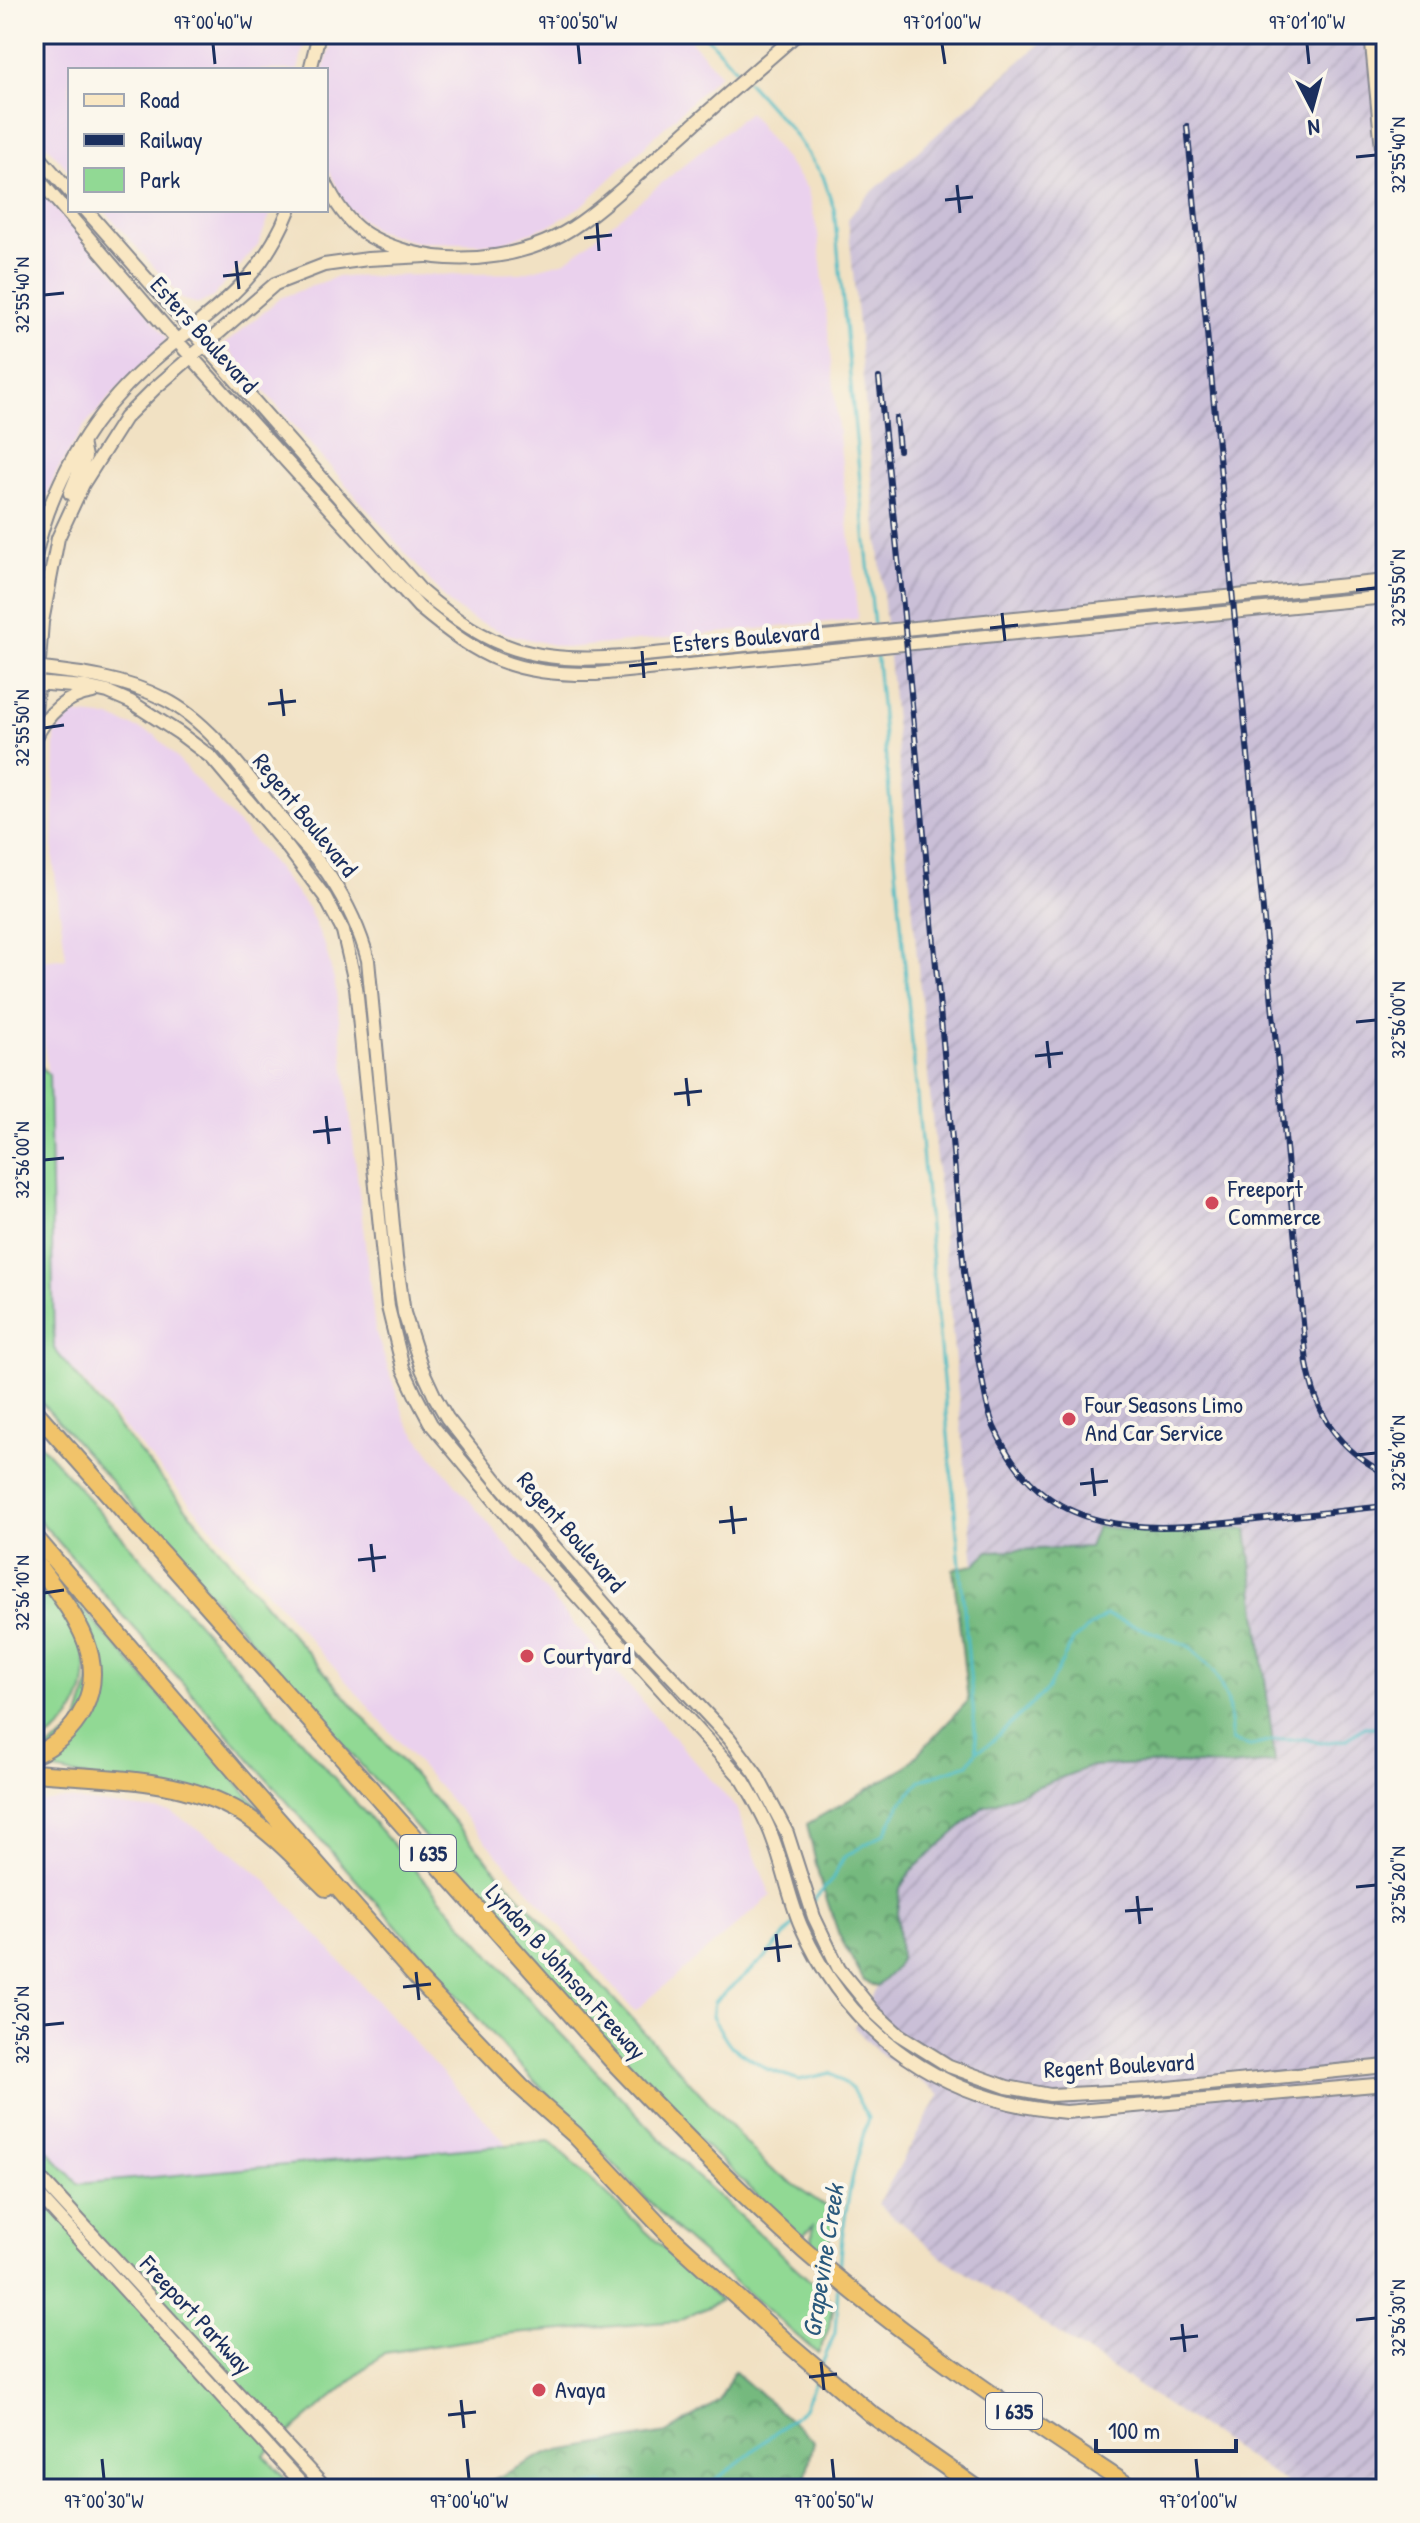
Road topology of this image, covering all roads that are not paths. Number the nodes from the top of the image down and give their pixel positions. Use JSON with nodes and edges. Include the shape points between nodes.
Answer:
{"nodes":[{"id":1,"x":319,"y":34,"type":"edge"},
{"id":2,"x":797,"y":34,"type":"edge"},
{"id":3,"x":1371,"y":34,"type":"edge"},
{"id":4,"x":310,"y":68,"type":"edge"},
{"id":5,"x":34,"y":151,"type":"edge"},
{"id":6,"x":34,"y":174,"type":"edge"},
{"id":7,"x":328,"y":188,"type":"edge"},
{"id":8,"x":68,"y":190,"type":"edge"},
{"id":9,"x":1386,"y":190,"type":"edge"},
{"id":10,"x":88,"y":212,"type":"edge"},
{"id":11,"x":288,"y":212,"type":"edge"},
{"id":12,"x":426,"y":256,"type":"junction"},
{"id":13,"x":192,"y":331,"type":"junction"},
{"id":14,"x":178,"y":342,"type":"junction"},
{"id":15,"x":204,"y":345,"type":"junction"},
{"id":16,"x":192,"y":356,"type":"junction"},
{"id":17,"x":82,"y":443,"type":"junction"},
{"id":18,"x":70,"y":512,"type":"junction"},
{"id":19,"x":34,"y":562,"type":"edge"},
{"id":20,"x":1386,"y":581,"type":"edge"},
{"id":21,"x":1386,"y":597,"type":"edge"},
{"id":22,"x":36,"y":668,"type":"edge"},
{"id":23,"x":36,"y":684,"type":"edge"},
{"id":24,"x":104,"y":691,"type":"junction"},
{"id":25,"x":34,"y":727,"type":"edge"},
{"id":26,"x":34,"y":741,"type":"edge"},
{"id":27,"x":34,"y":1408,"type":"edge"},
{"id":28,"x":34,"y":1536,"type":"edge"},
{"id":29,"x":34,"y":1560,"type":"edge"},
{"id":30,"x":614,"y":1615,"type":"junction"},
{"id":31,"x":603,"y":1625,"type":"junction"},
{"id":32,"x":34,"y":1755,"type":"edge"},
{"id":33,"x":34,"y":1773,"type":"edge"},
{"id":34,"x":834,"y":1973,"type":"junction"},
{"id":35,"x":418,"y":1979,"type":"junction"},
{"id":36,"x":863,"y":2010,"type":"junction"},
{"id":37,"x":1386,"y":2066,"type":"edge"},
{"id":38,"x":1386,"y":2084,"type":"edge"},
{"id":39,"x":34,"y":2171,"type":"edge"},
{"id":40,"x":34,"y":2190,"type":"edge"},
{"id":41,"x":142,"y":2299,"type":"junction"},
{"id":42,"x":288,"y":2448,"type":"junction"},
{"id":43,"x":276,"y":2457,"type":"junction"},
{"id":44,"x":306,"y":2489,"type":"edge"},
{"id":45,"x":326,"y":2489,"type":"edge"},
{"id":46,"x":978,"y":2489,"type":"edge"},
{"id":47,"x":1133,"y":2489,"type":"edge"}],
"edges":[{"from":1,"to":4,"type":"main road"},
{"from":2,"to":12,"type":"main road","via":[[568,231],[501,255]]},
{"from":3,"to":9,"type":"main road"},
{"from":5,"to":8,"type":"main road"},
{"from":6,"to":14,"type":"main road","name":"Esters Boulevard"},
{"from":7,"to":12,"type":"main road","via":[[349,222],[362,232]]},
{"from":10,"to":13,"type":"main road","name":"Esters Boulevard"},
{"from":11,"to":13,"type":"main road","via":[[262,264]]},
{"from":12,"to":15,"type":"main road","via":[[344,262],[296,274],[275,284]]},
{"from":13,"to":14,"type":"main road"},
{"from":13,"to":15,"type":"main road","name":"Esters Boulevard"},
{"from":14,"to":16,"type":"main road","name":"Esters Boulevard"},
{"from":14,"to":17,"type":"main road","via":[[127,385]]},
{"from":15,"to":16,"type":"main road"},
{"from":15,"to":20,"type":"main road","name":"Esters Boulevard","via":[[422,592],[490,641],[527,654],[585,660]]},
{"from":16,"to":18,"type":"main road","via":[[125,418]]},
{"from":16,"to":21,"type":"main road","name":"Esters Boulevard","via":[[419,607],[486,657],[530,671],[596,674]]},
{"from":17,"to":18,"type":"main road","via":[[85,457],[70,494]]},
{"from":17,"to":19,"type":"main road","via":[[52,504]]},
{"from":18,"to":22,"type":"main road","via":[[47,586]]},
{"from":22,"to":23,"type":"main road"},
{"from":22,"to":30,"type":"main road","name":"Regent Boulevard","via":[[126,683],[167,700],[194,719],[233,760],[328,873],[368,960],[396,1258],[404,1313],[422,1369],[447,1418],[486,1468]]},
{"from":23,"to":24,"type":"main road","name":"Regent Boulevard"},
{"from":23,"to":25,"type":"main road"},
{"from":24,"to":26,"type":"main road","via":[[60,705]]},
{"from":24,"to":31,"type":"main road","name":"Regent Boulevard","via":[[142,709],[212,758],[288,848],[334,913],[356,987],[385,1286],[403,1368],[431,1424]]},
{"from":27,"to":47,"type":"highway","name":"Lyndon B Johnson Freeway","number":"I 635","via":[[611,2059],[698,2150],[806,2251],[899,2326],[999,2402]]},
{"from":28,"to":35,"type":"highway"},
{"from":29,"to":32,"type":"highway","via":[[81,1627],[92,1674],[78,1720],[55,1744]]},
{"from":30,"to":31,"type":"main road"},
{"from":30,"to":34,"type":"main road","name":"Regent Boulevard","via":[[756,1774],[787,1833]]},
{"from":31,"to":34,"type":"main road","name":"Regent Boulevard","via":[[743,1780],[765,1820],[801,1924]]},
{"from":33,"to":35,"type":"highway","via":[[150,1782],[228,1806],[275,1838]]},
{"from":34,"to":36,"type":"main road","name":"Regent Boulevard"},
{"from":35,"to":46,"type":"highway","via":[[671,2237],[871,2414]]},
{"from":36,"to":37,"type":"main road","name":"Regent Boulevard","via":[[949,2066],[1007,2087],[1050,2095]]},
{"from":36,"to":38,"type":"main road","name":"Regent Boulevard","via":[[903,2055],[933,2074],[1004,2104],[1034,2110],[1066,2112]]},
{"from":39,"to":41,"type":"main road","name":"Freeport Parkway"},
{"from":40,"to":41,"type":"main road","name":"Freeport Parkway"},
{"from":41,"to":42,"type":"main road","name":"Freeport Parkway"},
{"from":41,"to":43,"type":"main road","name":"Freeport Parkway"},
{"from":42,"to":43,"type":"main road"},
{"from":42,"to":45,"type":"main road","name":"Freeport Parkway"},
{"from":43,"to":44,"type":"main road","name":"Freeport Parkway"}]}
